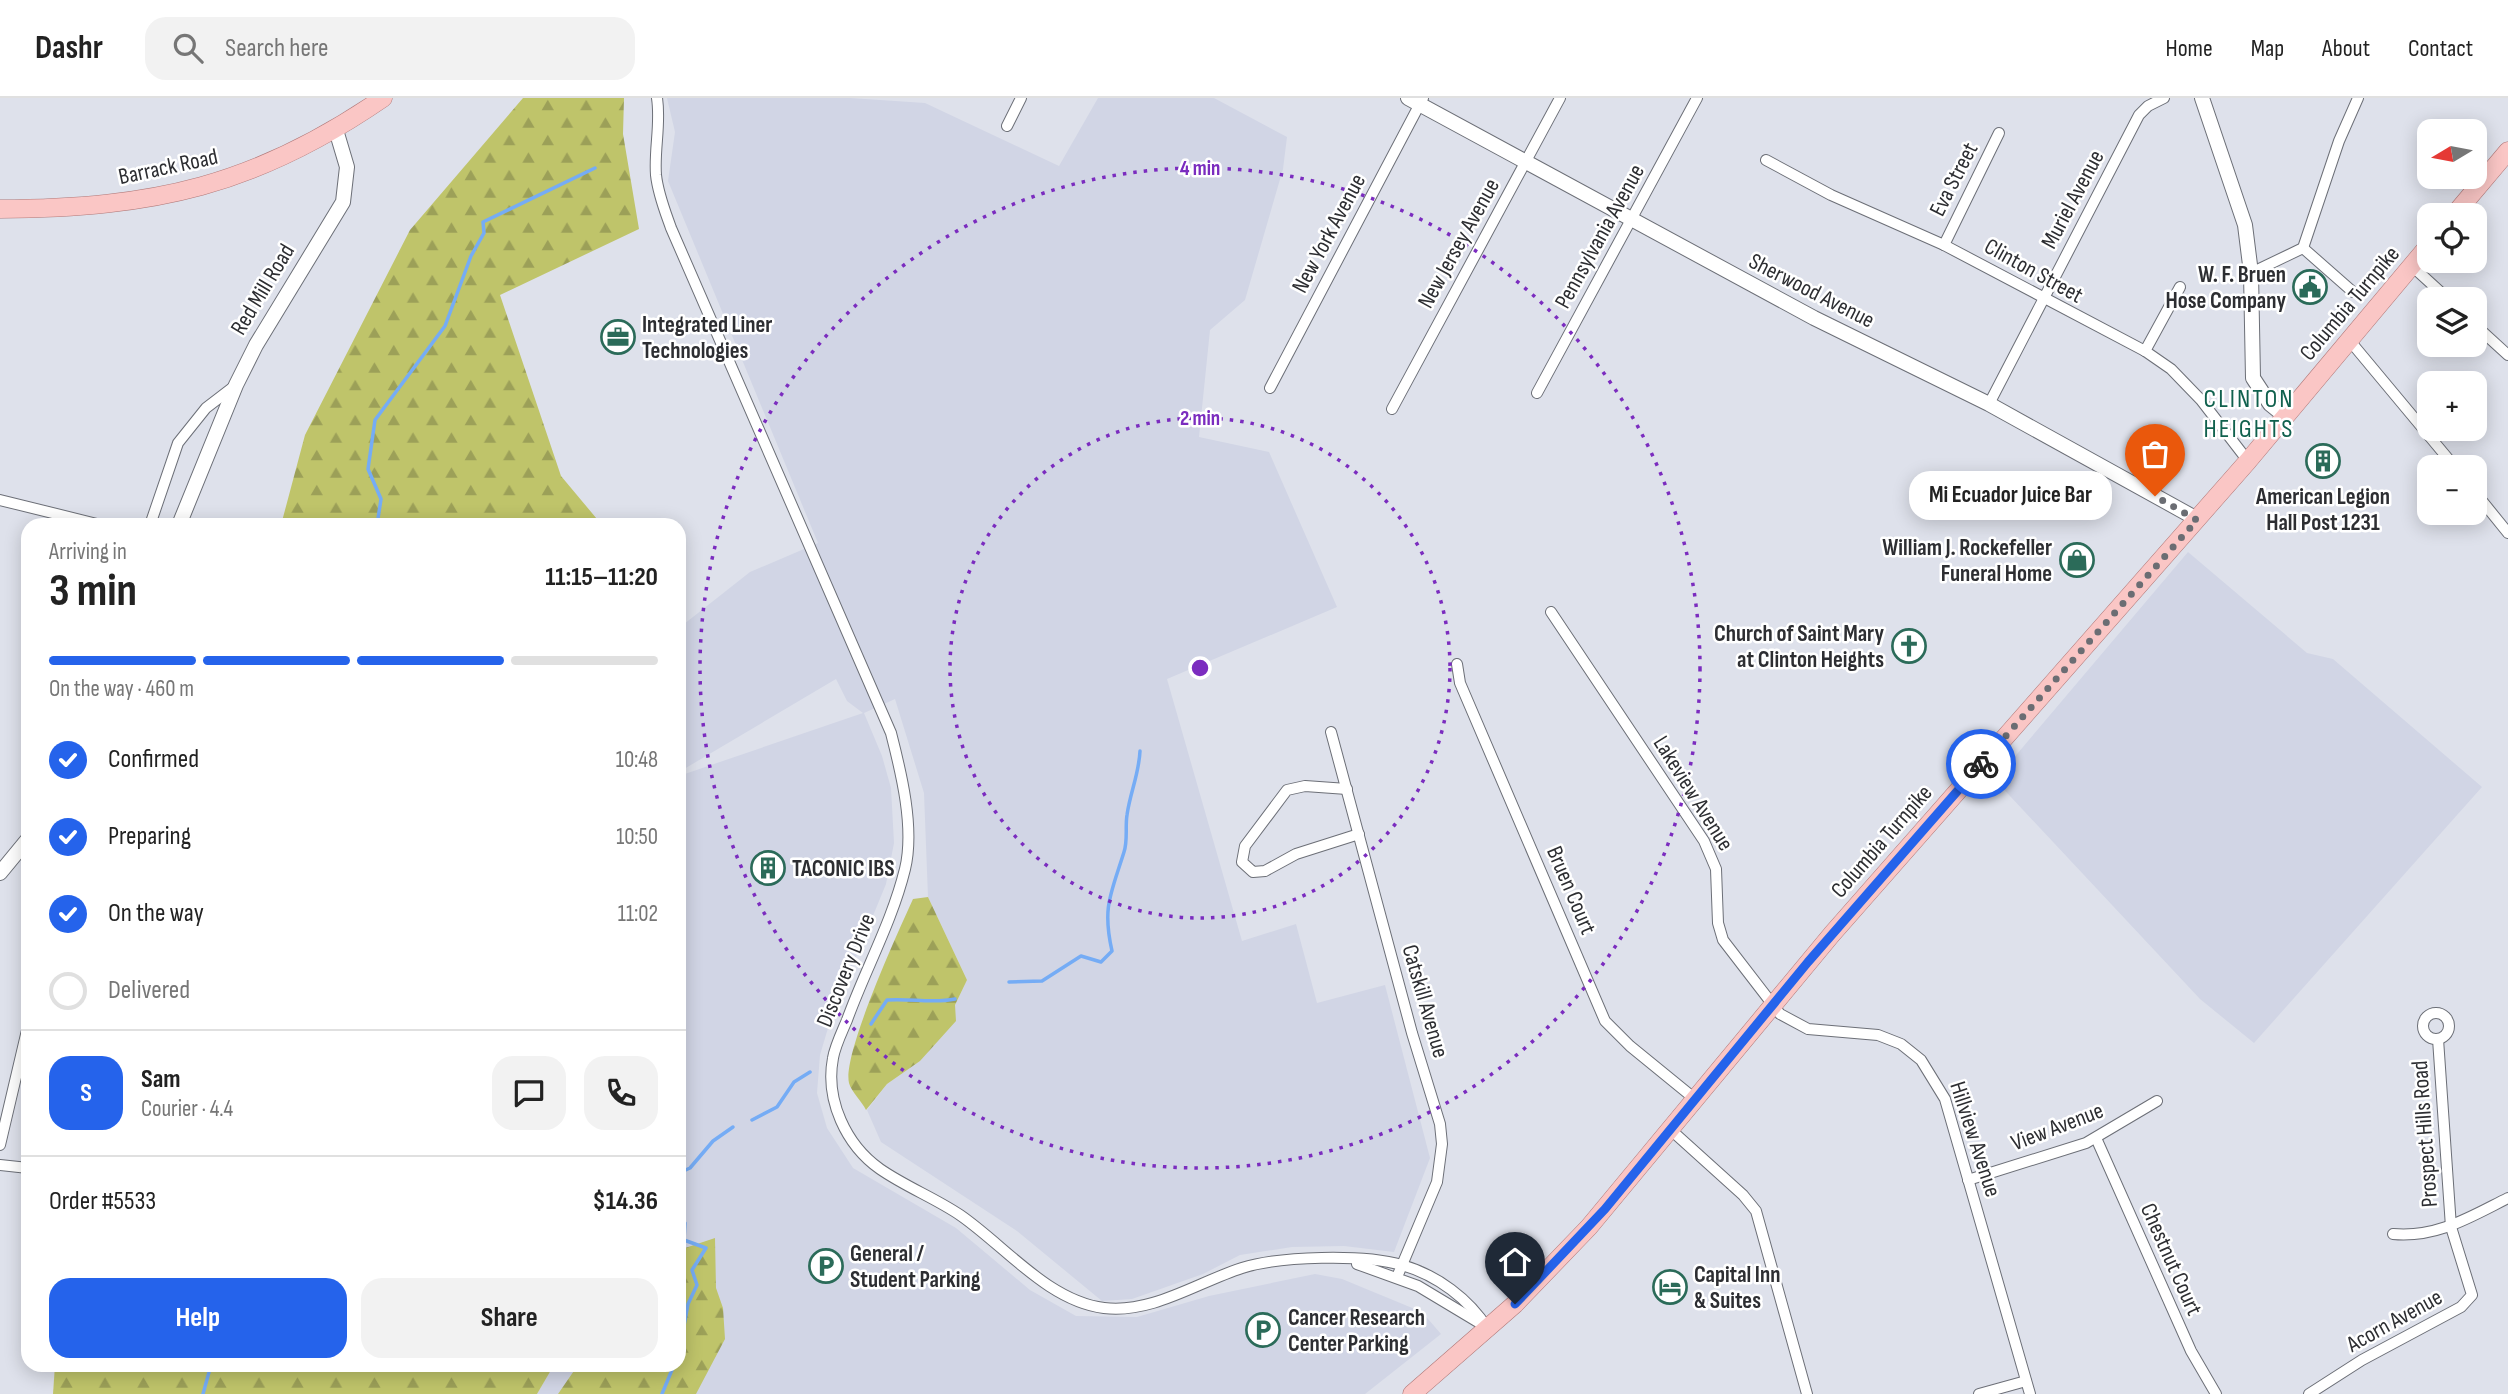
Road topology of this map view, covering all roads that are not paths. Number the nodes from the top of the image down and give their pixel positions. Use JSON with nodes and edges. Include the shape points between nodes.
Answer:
{"nodes":[{"id":1,"x":383,"y":98,"type":"edge"},
{"id":2,"x":657,"y":98,"type":"edge"},
{"id":3,"x":1021,"y":98,"type":"edge"},
{"id":4,"x":1560,"y":98,"type":"edge"},
{"id":5,"x":1697,"y":98,"type":"edge"},
{"id":6,"x":2164,"y":98,"type":"edge"},
{"id":7,"x":2202,"y":98,"type":"edge"},
{"id":8,"x":2358,"y":98,"type":"edge"},
{"id":9,"x":1417,"y":100,"type":"edge"},
{"id":10,"x":1007,"y":126,"type":"dead end"},
{"id":11,"x":336,"y":130,"type":"junction"},
{"id":12,"x":1999,"y":133,"type":"dead end"},
{"id":13,"x":2507,"y":155,"type":"edge"},
{"id":14,"x":1766,"y":160,"type":"dead end"},
{"id":15,"x":1526,"y":162,"type":"junction"},
{"id":16,"x":2465,"y":203,"type":"edge"},
{"id":17,"x":0,"y":209,"type":"edge"},
{"id":18,"x":1633,"y":220,"type":"junction"},
{"id":19,"x":1944,"y":245,"type":"junction"},
{"id":20,"x":2303,"y":248,"type":"junction"},
{"id":21,"x":2417,"y":259,"type":"edge"},
{"id":22,"x":2412,"y":265,"type":"junction"},
{"id":23,"x":2251,"y":273,"type":"junction"},
{"id":24,"x":2180,"y":287,"type":"dead end"},
{"id":25,"x":2435,"y":287,"type":"edge"},
{"id":26,"x":2353,"y":292,"type":"dead end"},
{"id":27,"x":2042,"y":300,"type":"junction"},
{"id":28,"x":2487,"y":336,"type":"edge"},
{"id":29,"x":2350,"y":341,"type":"junction"},
{"id":30,"x":2145,"y":351,"type":"junction"},
{"id":31,"x":2508,"y":355,"type":"edge"},
{"id":32,"x":236,"y":385,"type":"junction"},
{"id":33,"x":1270,"y":388,"type":"dead end"},
{"id":34,"x":1537,"y":393,"type":"dead end"},
{"id":35,"x":1989,"y":404,"type":"junction"},
{"id":36,"x":1392,"y":409,"type":"dead end"},
{"id":37,"x":2286,"y":417,"type":"junction"},
{"id":38,"x":2445,"y":455,"type":"edge"},
{"id":39,"x":2248,"y":461,"type":"junction"},
{"id":40,"x":0,"y":500,"type":"edge"},
{"id":41,"x":2487,"y":507,"type":"edge"},
{"id":42,"x":73,"y":518,"type":"edge"},
{"id":43,"x":152,"y":518,"type":"edge"},
{"id":44,"x":182,"y":518,"type":"edge"},
{"id":45,"x":2197,"y":520,"type":"junction"},
{"id":46,"x":2508,"y":533,"type":"edge"},
{"id":47,"x":1551,"y":612,"type":"dead end"},
{"id":48,"x":1457,"y":664,"type":"dead end"},
{"id":49,"x":1331,"y":732,"type":"dead end"},
{"id":50,"x":1347,"y":789,"type":"junction"},
{"id":51,"x":1359,"y":834,"type":"junction"},
{"id":52,"x":21,"y":848,"type":"edge"},
{"id":53,"x":0,"y":873,"type":"edge"},
{"id":54,"x":1774,"y":1002,"type":"junction"},
{"id":55,"x":2438,"y":1039,"type":"dead end"},
{"id":56,"x":21,"y":1056,"type":"edge"},
{"id":57,"x":1695,"y":1099,"type":"junction"},
{"id":58,"x":2157,"y":1101,"type":"dead end"},
{"id":59,"x":1671,"y":1129,"type":"junction"},
{"id":60,"x":2096,"y":1138,"type":"junction"},
{"id":61,"x":0,"y":1145,"type":"edge"},
{"id":62,"x":0,"y":1165,"type":"edge"},
{"id":63,"x":21,"y":1167,"type":"edge"},
{"id":64,"x":1968,"y":1180,"type":"junction"},
{"id":65,"x":2508,"y":1198,"type":"edge"},
{"id":66,"x":2451,"y":1227,"type":"junction"},
{"id":67,"x":2393,"y":1234,"type":"dead end"},
{"id":68,"x":1344,"y":1260,"type":"junction"},
{"id":69,"x":1403,"y":1265,"type":"junction"},
{"id":70,"x":1397,"y":1278,"type":"junction"},
{"id":71,"x":1488,"y":1329,"type":"junction"},
{"id":72,"x":2026,"y":1381,"type":"junction"},
{"id":73,"x":1412,"y":1394,"type":"edge"},
{"id":74,"x":1807,"y":1394,"type":"edge"},
{"id":75,"x":1979,"y":1394,"type":"edge"},
{"id":76,"x":2030,"y":1394,"type":"edge"},
{"id":77,"x":2216,"y":1394,"type":"edge"},
{"id":78,"x":2309,"y":1394,"type":"edge"}],
"edges":[{"from":1,"to":11,"type":"main road"},
{"from":2,"to":68,"type":"street","name":"Discovery Drive","via":[[658,192],[891,733],[906,792],[906,866],[833,1058],[832,1089],[840,1123],[869,1161],[956,1212],[1066,1296],[1100,1308],[1135,1308],[1280,1259]]},
{"from":3,"to":10,"type":"street"},
{"from":4,"to":15,"type":"street","name":"New Jersey Avenue"},
{"from":5,"to":18,"type":"street","name":"Pennsylvania Avenue"},
{"from":6,"to":27,"type":"street","name":"Muriel Avenue","via":[[2139,116]]},
{"from":7,"to":23,"type":"street","via":[[2245,225]]},
{"from":8,"to":20,"type":"street"},
{"from":9,"to":15,"type":"street","name":"Sherwood Avenue"},
{"from":9,"to":33,"type":"street","name":"New York Avenue"},
{"from":11,"to":17,"type":"main road","name":"Barrack Road","via":[[255,170],[179,193],[90,206]]},
{"from":11,"to":32,"type":"street","name":"Red Mill Road","via":[[347,167],[343,202],[271,317]]},
{"from":12,"to":19,"type":"street","name":"Eva Street"},
{"from":13,"to":16,"type":"main road"},
{"from":14,"to":19,"type":"street","name":"Clinton Street","via":[[1831,195]]},
{"from":15,"to":18,"type":"street","name":"Sherwood Avenue"},
{"from":15,"to":36,"type":"street","name":"New Jersey Avenue"},
{"from":18,"to":34,"type":"street","name":"Pennsylvania Avenue"},
{"from":18,"to":35,"type":"street","name":"Sherwood Avenue","via":[[1814,318]]},
{"from":19,"to":27,"type":"street","name":"Clinton Street"},
{"from":20,"to":23,"type":"street"},
{"from":20,"to":26,"type":"street"},
{"from":21,"to":22,"type":"main road","name":"Columbia Turnpike"},
{"from":22,"to":25,"type":"street"},
{"from":22,"to":29,"type":"main road","name":"Columbia Turnpike"},
{"from":23,"to":37,"type":"street","via":[[2253,378],[2270,404]]},
{"from":24,"to":30,"type":"street"},
{"from":27,"to":30,"type":"street","name":"Clinton Street"},
{"from":27,"to":35,"type":"street","name":"Muriel Avenue"},
{"from":28,"to":31,"type":"street"},
{"from":29,"to":37,"type":"main road","name":"Columbia Turnpike"},
{"from":29,"to":38,"type":"street"},
{"from":30,"to":39,"type":"street","name":"Clinton Street","via":[[2171,369],[2201,400]]},
{"from":32,"to":43,"type":"street","via":[[196,417],[178,443]]},
{"from":32,"to":44,"type":"street","name":"Red Mill Road"},
{"from":35,"to":45,"type":"street","name":"Sherwood Avenue"},
{"from":37,"to":39,"type":"main road","name":"Columbia Turnpike"},
{"from":39,"to":45,"type":"main road","name":"Columbia Turnpike"},
{"from":40,"to":42,"type":"street"},
{"from":41,"to":46,"type":"street"},
{"from":45,"to":54,"type":"main road","name":"Columbia Turnpike"},
{"from":47,"to":54,"type":"street","name":"Lakeview Avenue","via":[[1704,841],[1716,869],[1723,940],[1761,992]]},
{"from":48,"to":57,"type":"street","name":"Bruen Court","via":[[1460,683],[1605,1021]]},
{"from":49,"to":50,"type":"street","name":"Catskill Avenue"},
{"from":50,"to":51,"type":"street","name":"Catskill Avenue"},
{"from":50,"to":51,"type":"street","via":[[1305,786],[1287,790],[1245,846],[1242,862],[1254,872],[1265,871],[1296,855]]},
{"from":51,"to":69,"type":"street","name":"Catskill Avenue","via":[[1441,1134],[1437,1182]]},
{"from":52,"to":53,"type":"street"},
{"from":54,"to":57,"type":"main road","name":"Columbia Turnpike"},
{"from":54,"to":64,"type":"street","name":"Hillview Avenue","via":[[1788,1021],[1808,1029],[1888,1037],[1915,1053],[1945,1099]]},
{"from":55,"to":66,"type":"street","name":"Prospect Hills Road"},
{"from":56,"to":61,"type":"street"},
{"from":57,"to":59,"type":"main road","name":"Columbia Turnpike"},
{"from":58,"to":60,"type":"street","name":"View Avenue"},
{"from":59,"to":71,"type":"main road","name":"Columbia Turnpike","via":[[1580,1236]]},
{"from":59,"to":74,"type":"street","via":[[1756,1211]]},
{"from":60,"to":64,"type":"street","name":"View Avenue"},
{"from":60,"to":77,"type":"street","name":"Chestnut Court","via":[[2190,1351]]},
{"from":62,"to":63,"type":"street"},
{"from":64,"to":72,"type":"street","name":"Hillview Avenue"},
{"from":65,"to":66,"type":"street"},
{"from":66,"to":67,"type":"street","via":[[2415,1236]]},
{"from":66,"to":78,"type":"street","name":"Acorn Avenue","via":[[2472,1295],[2460,1307]]},
{"from":68,"to":69,"type":"street","name":"Discovery Drive"},
{"from":68,"to":70,"type":"street","name":"Discovery Drive"},
{"from":69,"to":70,"type":"street","name":"Catskill Avenue"},
{"from":69,"to":71,"type":"street","name":"Discovery Drive","via":[[1452,1289],[1474,1306]]},
{"from":70,"to":71,"type":"street","name":"Discovery Drive","via":[[1438,1296]]},
{"from":71,"to":73,"type":"main road","name":"Columbia Turnpike"},
{"from":72,"to":75,"type":"street"},
{"from":72,"to":76,"type":"street","name":"Hillview Avenue"}]}
